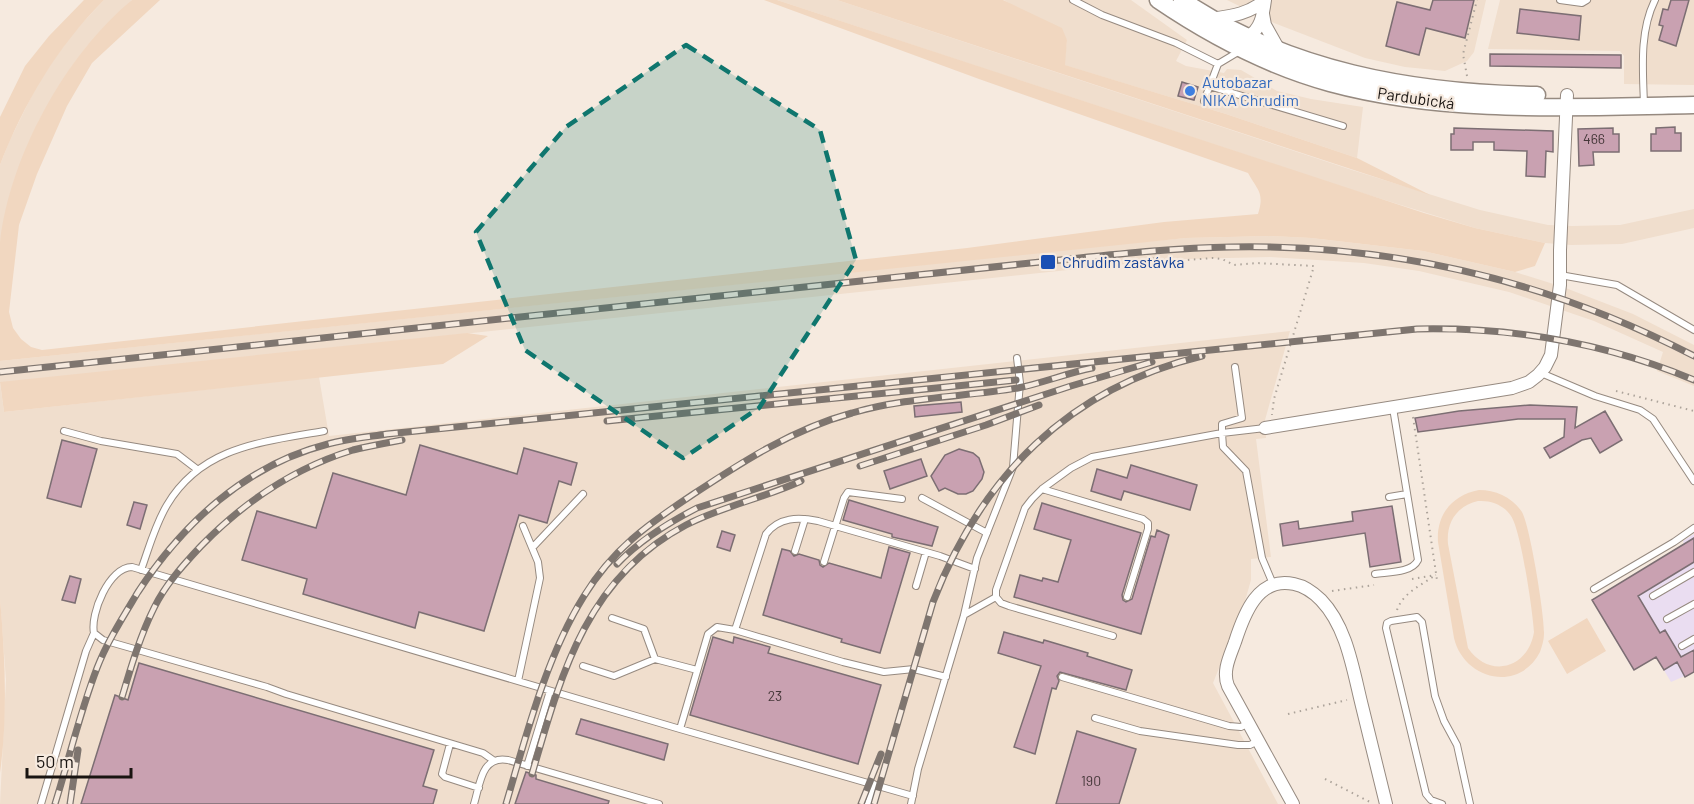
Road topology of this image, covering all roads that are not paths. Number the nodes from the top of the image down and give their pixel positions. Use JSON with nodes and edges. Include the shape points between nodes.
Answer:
{"nodes":[{"id":1,"x":1073,"y":0,"type":"edge"},
{"id":2,"x":1158,"y":0,"type":"edge"},
{"id":3,"x":1182,"y":0,"type":"edge"},
{"id":4,"x":1265,"y":0,"type":"edge"},
{"id":5,"x":1560,"y":0,"type":"edge"},
{"id":6,"x":1587,"y":0,"type":"edge"},
{"id":7,"x":1655,"y":0,"type":"edge"},
{"id":8,"x":1259,"y":11,"type":"junction"},
{"id":9,"x":1210,"y":19,"type":"junction"},
{"id":10,"x":1244,"y":43,"type":"junction"},
{"id":11,"x":1279,"y":50,"type":"junction"},
{"id":12,"x":1218,"y":64,"type":"junction"},
{"id":13,"x":1209,"y":86,"type":"junction"},
{"id":14,"x":1694,"y":94,"type":"edge"},
{"id":15,"x":1567,"y":100,"type":"junction"},
{"id":16,"x":1644,"y":100,"type":"junction"},
{"id":17,"x":1204,"y":101,"type":"dead end"},
{"id":18,"x":1694,"y":105,"type":"edge"},
{"id":19,"x":1343,"y":126,"type":"dead end"},
{"id":20,"x":1560,"y":274,"type":"junction"},
{"id":21,"x":1694,"y":330,"type":"edge"},
{"id":22,"x":1017,"y":358,"type":"dead end"},
{"id":23,"x":1235,"y":367,"type":"dead end"},
{"id":24,"x":1541,"y":372,"type":"junction"},
{"id":25,"x":1393,"y":408,"type":"junction"},
{"id":26,"x":1268,"y":428,"type":"joint"},
{"id":27,"x":64,"y":431,"type":"dead end"},
{"id":28,"x":324,"y":431,"type":"dead end"},
{"id":29,"x":1222,"y":433,"type":"junction"},
{"id":30,"x":198,"y":470,"type":"junction"},
{"id":31,"x":1694,"y":481,"type":"edge"},
{"id":32,"x":1042,"y":489,"type":"junction"},
{"id":33,"x":583,"y":494,"type":"dead end"},
{"id":34,"x":1407,"y":494,"type":"junction"},
{"id":35,"x":1389,"y":497,"type":"dead end"},
{"id":36,"x":922,"y":498,"type":"dead end"},
{"id":37,"x":902,"y":500,"type":"dead end"},
{"id":38,"x":805,"y":519,"type":"junction"},
{"id":39,"x":523,"y":526,"type":"dead end"},
{"id":40,"x":835,"y":526,"type":"junction"},
{"id":41,"x":1694,"y":528,"type":"edge"},
{"id":42,"x":987,"y":533,"type":"junction"},
{"id":43,"x":532,"y":547,"type":"junction"},
{"id":44,"x":795,"y":551,"type":"dead end"},
{"id":45,"x":926,"y":552,"type":"junction"},
{"id":46,"x":824,"y":562,"type":"dead end"},
{"id":47,"x":975,"y":569,"type":"junction"},
{"id":48,"x":141,"y":570,"type":"junction"},
{"id":49,"x":1375,"y":574,"type":"dead end"},
{"id":50,"x":1693,"y":574,"type":"edge"},
{"id":51,"x":1273,"y":584,"type":"junction"},
{"id":52,"x":916,"y":586,"type":"dead end"},
{"id":53,"x":1594,"y":590,"type":"dead end"},
{"id":54,"x":1653,"y":596,"type":"dead end"},
{"id":55,"x":996,"y":597,"type":"junction"},
{"id":56,"x":1127,"y":597,"type":"dead end"},
{"id":57,"x":1694,"y":604,"type":"edge"},
{"id":58,"x":964,"y":615,"type":"junction"},
{"id":59,"x":612,"y":618,"type":"dead end"},
{"id":60,"x":1666,"y":619,"type":"dead end"},
{"id":61,"x":735,"y":630,"type":"junction"},
{"id":62,"x":94,"y":633,"type":"junction"},
{"id":63,"x":1113,"y":636,"type":"dead end"},
{"id":64,"x":1694,"y":639,"type":"edge"},
{"id":65,"x":1682,"y":646,"type":"dead end"},
{"id":66,"x":655,"y":659,"type":"junction"},
{"id":67,"x":583,"y":666,"type":"dead end"},
{"id":68,"x":697,"y":670,"type":"junction"},
{"id":69,"x":945,"y":677,"type":"junction"},
{"id":70,"x":1062,"y":677,"type":"dead end"},
{"id":71,"x":518,"y":681,"type":"junction"},
{"id":72,"x":550,"y":691,"type":"junction"},
{"id":73,"x":1095,"y":718,"type":"dead end"},
{"id":74,"x":1249,"y":723,"type":"junction"},
{"id":75,"x":680,"y":729,"type":"junction"},
{"id":76,"x":1258,"y":741,"type":"junction"},
{"id":77,"x":450,"y":744,"type":"junction"},
{"id":78,"x":493,"y":760,"type":"junction"},
{"id":79,"x":527,"y":766,"type":"junction"},
{"id":80,"x":874,"y":784,"type":"junction"},
{"id":81,"x":479,"y":788,"type":"junction"},
{"id":82,"x":913,"y":796,"type":"junction"},
{"id":83,"x":41,"y":804,"type":"edge"},
{"id":84,"x":474,"y":804,"type":"edge"},
{"id":85,"x":658,"y":804,"type":"edge"},
{"id":86,"x":868,"y":804,"type":"edge"},
{"id":87,"x":911,"y":804,"type":"edge"},
{"id":88,"x":1293,"y":804,"type":"edge"},
{"id":89,"x":1386,"y":804,"type":"edge"},
{"id":90,"x":1442,"y":804,"type":"edge"},
{"id":91,"x":1470,"y":804,"type":"edge"}],
"edges":[{"from":1,"to":12,"type":"lane"},
{"from":2,"to":10,"type":"main road","name":"Pardubická","via":[[1206,31]]},
{"from":3,"to":9,"type":"main road","name":"Pardubická"},
{"from":4,"to":8,"type":"street"},
{"from":5,"to":6,"type":"lane"},
{"from":7,"to":16,"type":"lane","via":[[1644,37]]},
{"from":8,"to":9,"type":"street"},
{"from":8,"to":10,"type":"street","via":[[1246,27]]},
{"from":8,"to":11,"type":"street"},
{"from":9,"to":10,"type":"main road","name":"Pardubická"},
{"from":10,"to":11,"type":"main road","name":"Pardubická"},
{"from":10,"to":12,"type":"lane"},
{"from":10,"to":15,"type":"main road","name":"Pardubická","via":[[1317,79],[1366,91],[1465,105]]},
{"from":11,"to":15,"type":"main road","name":"Pardubická","via":[[1313,64],[1373,79]]},
{"from":12,"to":13,"type":"lane"},
{"from":13,"to":17,"type":"lane"},
{"from":13,"to":19,"type":"lane"},
{"from":14,"to":16,"type":"main road","name":"Pardubická"},
{"from":15,"to":16,"type":"main road","name":"Pardubická"},
{"from":15,"to":20,"type":"street"},
{"from":16,"to":18,"type":"main road","name":"Pardubická"},
{"from":20,"to":21,"type":"lane","via":[[1617,285]]},
{"from":20,"to":24,"type":"street","via":[[1551,356]]},
{"from":22,"to":42,"type":"lane","via":[[1020,383],[1013,467]]},
{"from":23,"to":29,"type":"lane","via":[[1242,418],[1222,424]]},
{"from":24,"to":25,"type":"street","via":[[1512,388]]},
{"from":24,"to":31,"type":"lane","via":[[1653,419]]},
{"from":25,"to":26,"type":"street"},
{"from":25,"to":34,"type":"lane"},
{"from":26,"to":29,"type":"lane"},
{"from":27,"to":30,"type":"lane","via":[[177,454]]},
{"from":28,"to":30,"type":"lane","via":[[236,448]]},
{"from":29,"to":32,"type":"lane","via":[[1092,457]]},
{"from":29,"to":51,"type":"lane","via":[[1223,447],[1246,471],[1262,558]]},
{"from":30,"to":48,"type":"lane","via":[[166,507]]},
{"from":32,"to":55,"type":"lane","via":[[1025,508]]},
{"from":32,"to":56,"type":"lane","via":[[1148,523]]},
{"from":33,"to":43,"type":"lane"},
{"from":34,"to":35,"type":"lane"},
{"from":34,"to":49,"type":"lane","via":[[1417,564]]},
{"from":36,"to":42,"type":"lane"},
{"from":37,"to":40,"type":"lane","via":[[848,492]]},
{"from":38,"to":40,"type":"lane"},
{"from":38,"to":44,"type":"lane"},
{"from":38,"to":61,"type":"lane","via":[[782,521],[766,534]]},
{"from":39,"to":43,"type":"lane"},
{"from":40,"to":45,"type":"lane"},
{"from":40,"to":46,"type":"lane"},
{"from":41,"to":53,"type":"lane"},
{"from":42,"to":47,"type":"lane"},
{"from":43,"to":71,"type":"lane","via":[[540,578]]},
{"from":45,"to":47,"type":"lane"},
{"from":45,"to":52,"type":"lane"},
{"from":47,"to":58,"type":"lane"},
{"from":48,"to":62,"type":"lane","via":[[127,567],[111,579],[94,619]]},
{"from":48,"to":71,"type":"lane"},
{"from":50,"to":54,"type":"lane"},
{"from":51,"to":74,"type":"street","via":[[1259,594],[1247,611],[1226,670],[1228,686]]},
{"from":51,"to":89,"type":"street","via":[[1289,583],[1310,590],[1338,625]]},
{"from":55,"to":58,"type":"lane"},
{"from":55,"to":63,"type":"lane","via":[[1009,606]]},
{"from":57,"to":60,"type":"lane"},
{"from":58,"to":69,"type":"lane"},
{"from":59,"to":66,"type":"lane","via":[[644,629]]},
{"from":61,"to":68,"type":"lane","via":[[721,626],[710,631]]},
{"from":61,"to":69,"type":"lane","via":[[884,672],[914,669]]},
{"from":62,"to":77,"type":"lane","via":[[109,642]]},
{"from":62,"to":83,"type":"lane"},
{"from":64,"to":65,"type":"lane"},
{"from":66,"to":67,"type":"lane","via":[[614,676]]},
{"from":66,"to":68,"type":"lane"},
{"from":68,"to":75,"type":"lane"},
{"from":69,"to":82,"type":"lane"},
{"from":70,"to":74,"type":"lane","via":[[1229,726]]},
{"from":71,"to":72,"type":"lane"},
{"from":72,"to":75,"type":"lane"},
{"from":72,"to":79,"type":"lane"},
{"from":73,"to":76,"type":"lane","via":[[1140,731],[1238,745]]},
{"from":74,"to":76,"type":"street"},
{"from":75,"to":80,"type":"lane"},
{"from":76,"to":88,"type":"street"},
{"from":77,"to":78,"type":"lane","via":[[483,753]]},
{"from":77,"to":81,"type":"lane","via":[[442,774]]},
{"from":78,"to":79,"type":"lane"},
{"from":78,"to":81,"type":"lane","via":[[483,772]]},
{"from":79,"to":85,"type":"lane"},
{"from":80,"to":82,"type":"lane"},
{"from":80,"to":86,"type":"lane"},
{"from":81,"to":84,"type":"lane"},
{"from":82,"to":87,"type":"lane"},
{"from":90,"to":91,"type":"lane","via":[[1426,794],[1386,628],[1395,621],[1417,617],[1422,622],[1435,696],[1457,745]]}]}
